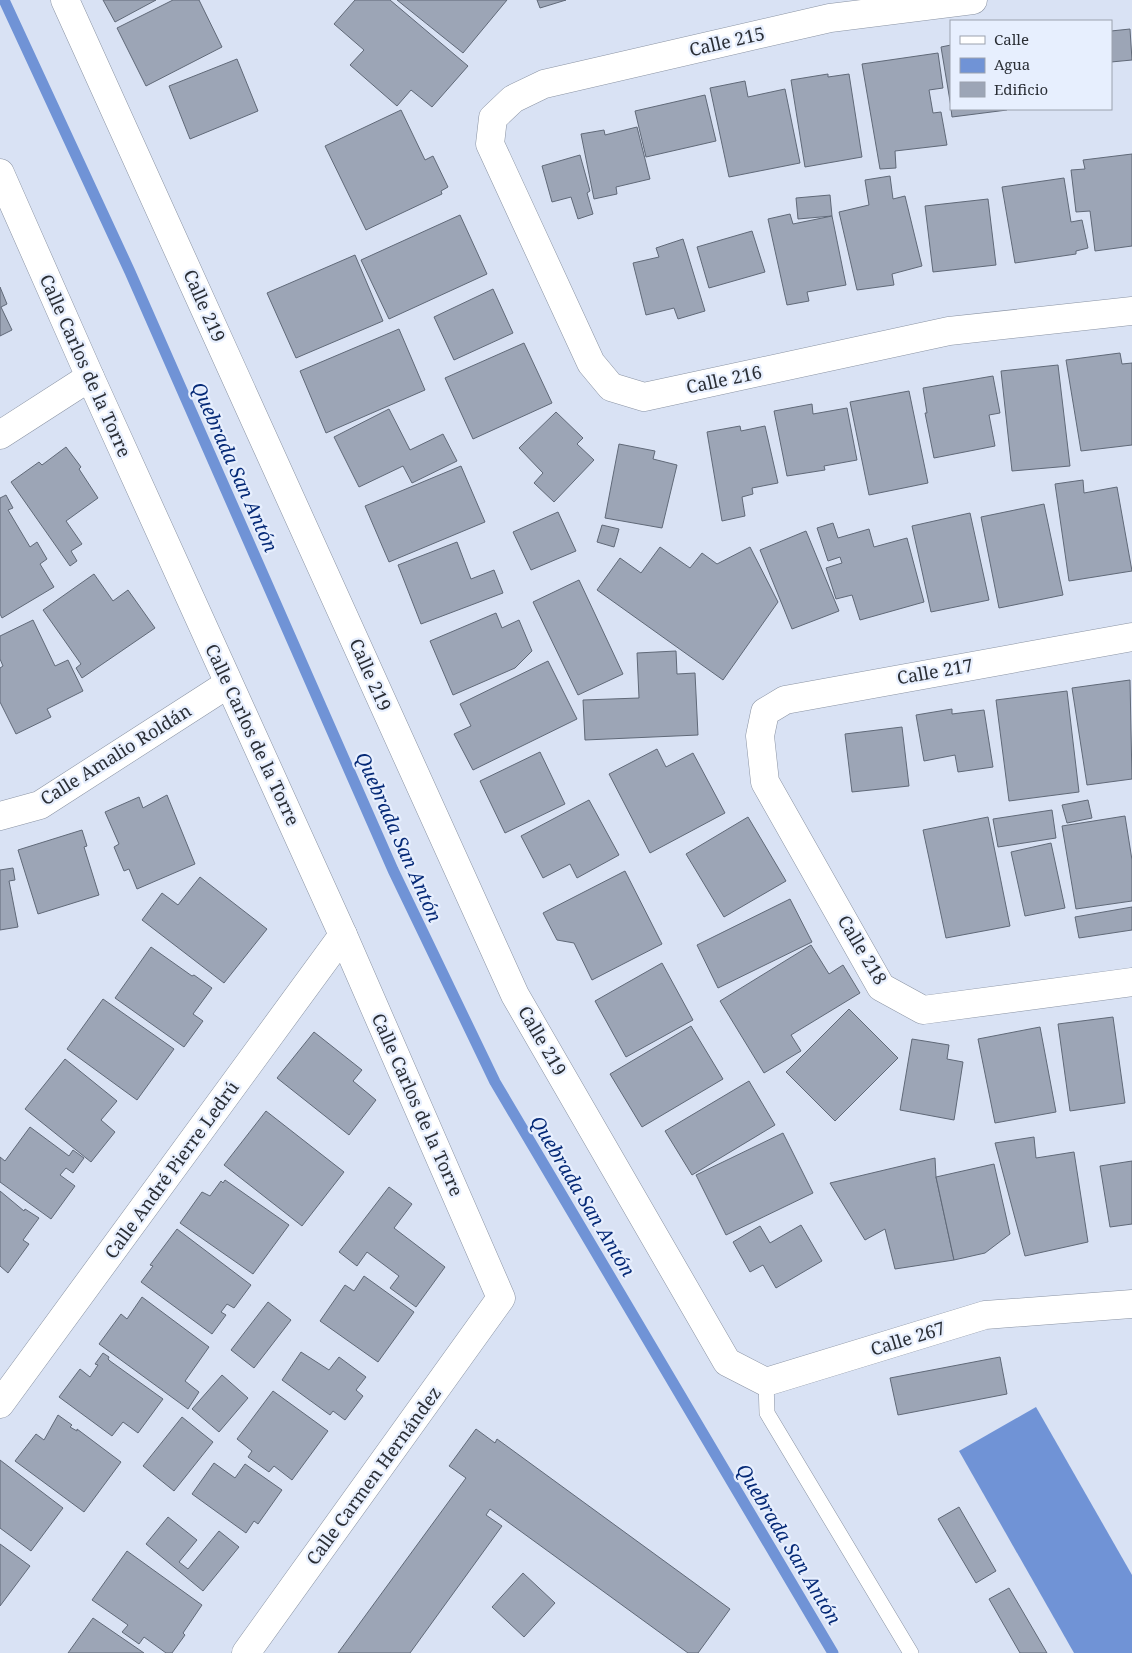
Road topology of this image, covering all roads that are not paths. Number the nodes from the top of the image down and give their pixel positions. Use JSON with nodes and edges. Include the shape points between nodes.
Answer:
{"nodes":[{"id":1,"x":66,"y":0,"type":"edge"},
{"id":2,"x":973,"y":0,"type":"edge"},
{"id":3,"x":493,"y":118,"type":"joint"},
{"id":4,"x":0,"y":173,"type":"edge"},
{"id":5,"x":1132,"y":311,"type":"edge"},
{"id":6,"x":90,"y":377,"type":"junction"},
{"id":7,"x":0,"y":435,"type":"edge"},
{"id":8,"x":1132,"y":638,"type":"edge"},
{"id":9,"x":228,"y":684,"type":"junction"},
{"id":10,"x":760,"y":736,"type":"joint"},
{"id":11,"x":0,"y":816,"type":"edge"},
{"id":12,"x":343,"y":935,"type":"junction"},
{"id":13,"x":1132,"y":982,"type":"edge"},
{"id":14,"x":502,"y":1298,"type":"joint"},
{"id":15,"x":1132,"y":1304,"type":"edge"},
{"id":16,"x":766,"y":1382,"type":"junction"},
{"id":17,"x":0,"y":1404,"type":"edge"},
{"id":18,"x":246,"y":1653,"type":"edge"},
{"id":19,"x":911,"y":1653,"type":"edge"}],
"edges":[{"from":1,"to":16,"type":"street","name":"Calle 219","via":[[516,995],[727,1362]]},
{"from":2,"to":3,"type":"street","name":"Calle 215","via":[[830,18],[544,84],[513,98]]},
{"from":3,"to":5,"type":"street","name":"Calle 216","via":[[490,144],[591,363],[611,387],[644,397],[950,331]]},
{"from":4,"to":6,"type":"street","name":"Calle Carlos de la Torre"},
{"from":6,"to":7,"type":"street"},
{"from":6,"to":9,"type":"street","name":"Calle Carlos de la Torre"},
{"from":8,"to":10,"type":"street","name":"Calle 217","via":[[785,700],[765,712]]},
{"from":9,"to":11,"type":"street","name":"Calle Amalio Roldán","via":[[40,805]]},
{"from":9,"to":12,"type":"street","name":"Calle Carlos de la Torre"},
{"from":10,"to":13,"type":"street","name":"Calle 218","via":[[765,782],[881,988],[923,1010]]},
{"from":12,"to":14,"type":"street","name":"Calle Carlos de la Torre"},
{"from":12,"to":17,"type":"street","name":"Calle André Pierre Ledrú"},
{"from":14,"to":18,"type":"street","name":"Calle Carmen Hernández"},
{"from":15,"to":16,"type":"street","name":"Calle 267","via":[[985,1315]]},
{"from":16,"to":19,"type":"lane","via":[[767,1413]]}]}
